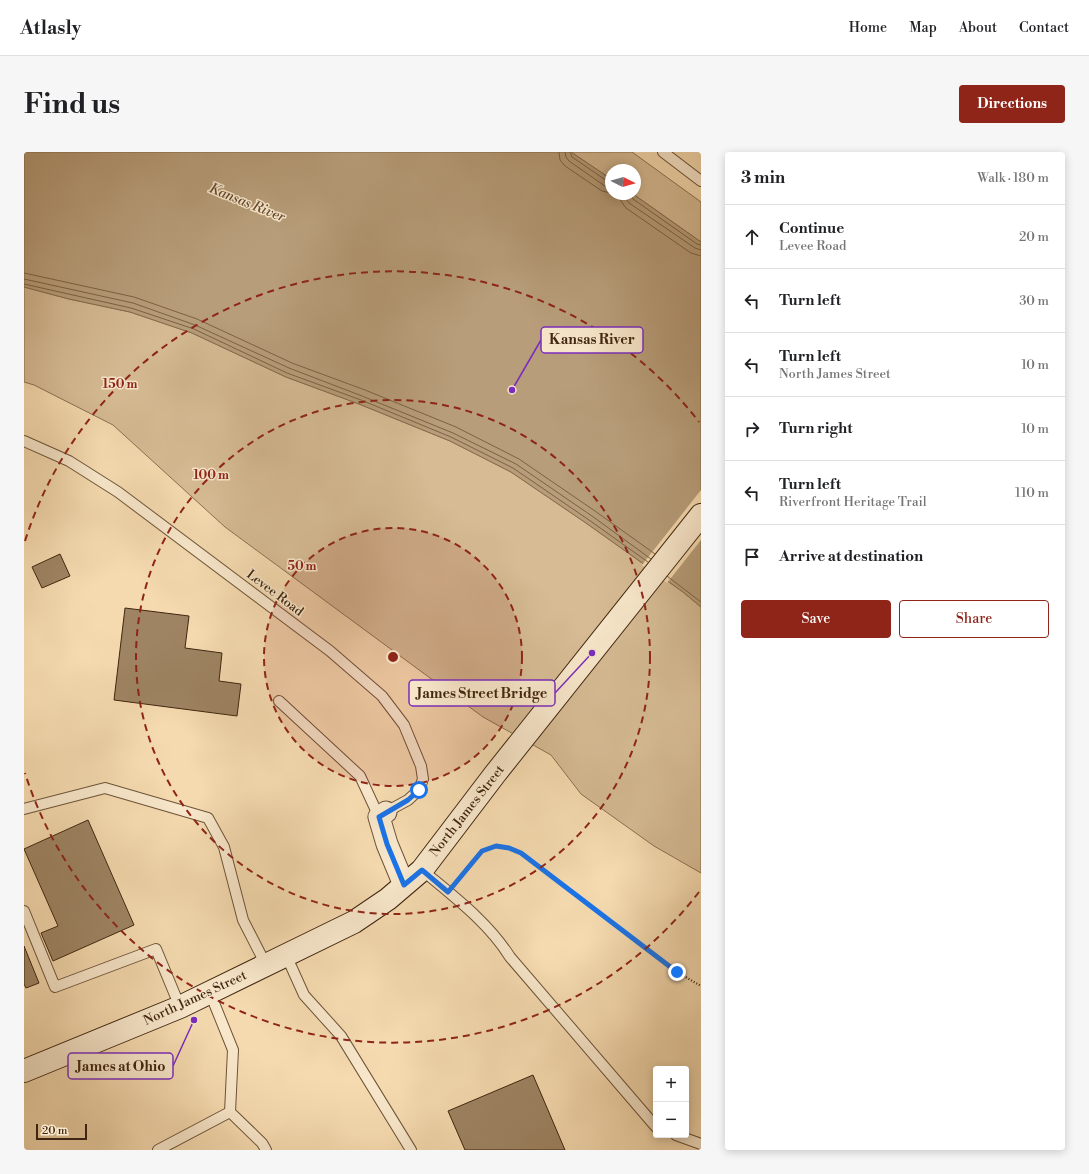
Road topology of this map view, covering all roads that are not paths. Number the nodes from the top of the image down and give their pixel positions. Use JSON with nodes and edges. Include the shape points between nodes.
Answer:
{"nodes":[{"id":1,"x":663,"y":152,"type":"edge"},
{"id":2,"x":701,"y":181,"type":"edge"},
{"id":3,"x":24,"y":441,"type":"edge"},
{"id":4,"x":701,"y":515,"type":"edge"},
{"id":5,"x":279,"y":701,"type":"dead end"},
{"id":6,"x":24,"y":809,"type":"edge"},
{"id":7,"x":382,"y":815,"type":"junction"},
{"id":8,"x":422,"y":870,"type":"junction"},
{"id":9,"x":404,"y":885,"type":"junction"},
{"id":10,"x":24,"y":911,"type":"edge"},
{"id":11,"x":286,"y":955,"type":"junction"},
{"id":12,"x":266,"y":965,"type":"junction"},
{"id":13,"x":210,"y":993,"type":"junction"},
{"id":14,"x":180,"y":1008,"type":"junction"},
{"id":15,"x":24,"y":1071,"type":"edge"},
{"id":16,"x":230,"y":1112,"type":"junction"},
{"id":17,"x":653,"y":1124,"type":"edge"},
{"id":18,"x":684,"y":1138,"type":"edge"},
{"id":19,"x":701,"y":1144,"type":"edge"},
{"id":20,"x":158,"y":1150,"type":"edge"},
{"id":21,"x":266,"y":1150,"type":"edge"},
{"id":22,"x":411,"y":1150,"type":"edge"}],
"edges":[{"from":1,"to":2,"type":"lane"},
{"from":3,"to":7,"type":"lane","name":"Levee Road","via":[[69,461],[118,492],[330,651],[382,696],[404,725],[421,766],[423,779],[419,790],[408,800]]},
{"from":4,"to":8,"type":"main road","name":"North James Street"},
{"from":5,"to":7,"type":"lane","via":[[360,776]]},
{"from":6,"to":12,"type":"lane","via":[[105,788],[208,818],[224,847],[243,920]]},
{"from":7,"to":9,"type":"street","via":[[387,844]]},
{"from":8,"to":9,"type":"main road","name":"North James Street"},
{"from":8,"to":17,"type":"lane","via":[[474,915],[501,943],[510,957]]},
{"from":9,"to":11,"type":"main road","name":"North James Street","via":[[354,922]]},
{"from":10,"to":14,"type":"lane","via":[[54,987],[156,949]]},
{"from":11,"to":12,"type":"main road","name":"North James Street"},
{"from":11,"to":22,"type":"lane","via":[[304,996],[341,1036]]},
{"from":12,"to":13,"type":"main road","name":"North James Street"},
{"from":13,"to":14,"type":"main road","name":"North James Street"},
{"from":13,"to":16,"type":"lane","via":[[233,1050]]},
{"from":14,"to":15,"type":"main road","name":"North James Street"},
{"from":16,"to":20,"type":"lane"},
{"from":16,"to":21,"type":"lane"},
{"from":18,"to":19,"type":"lane"}]}
